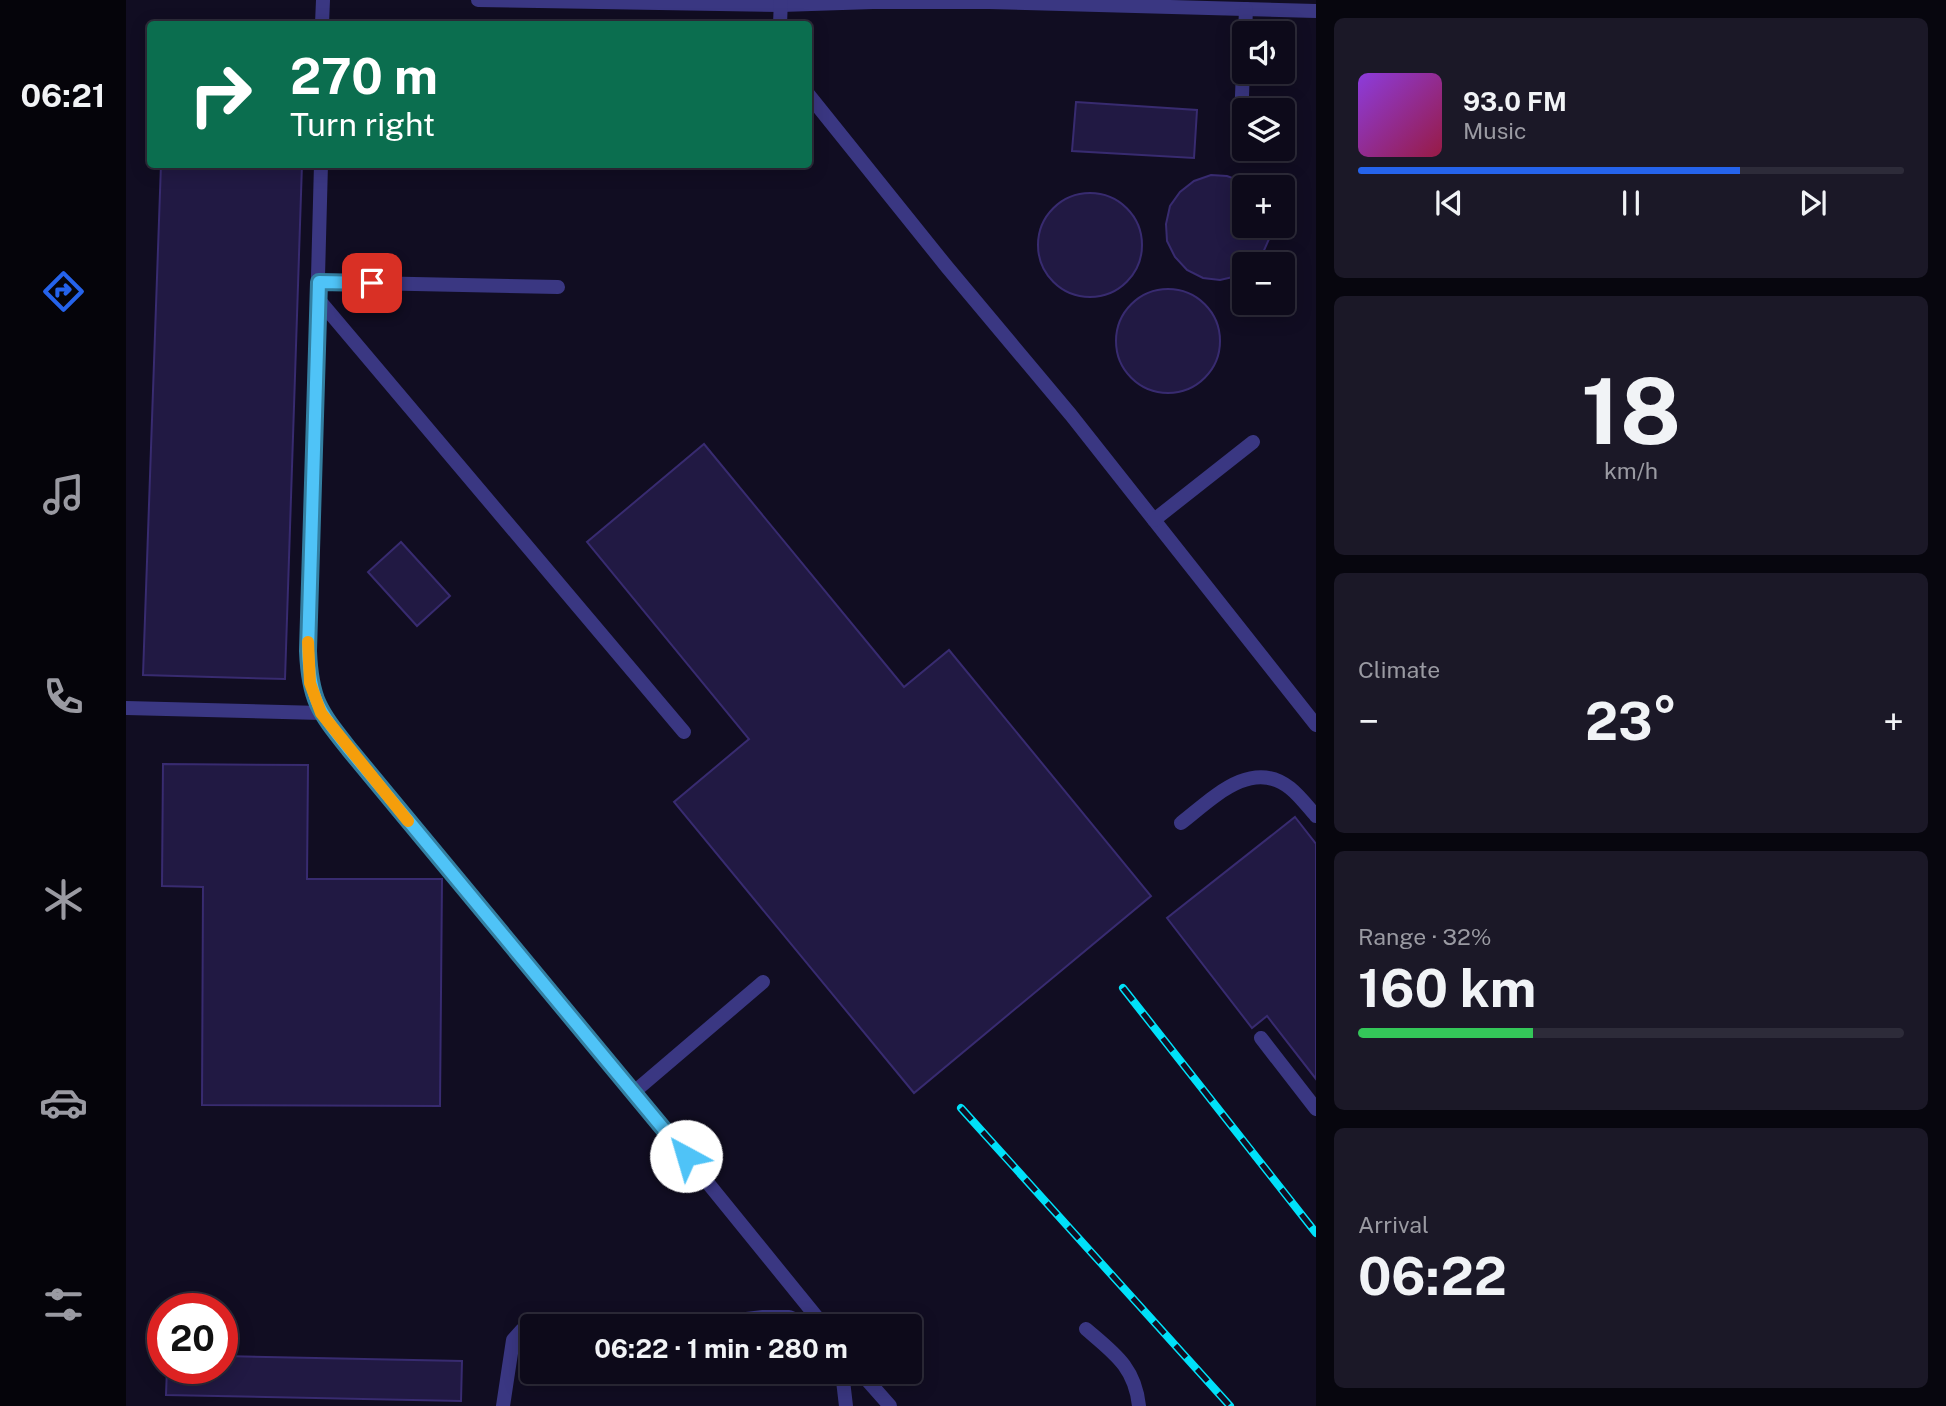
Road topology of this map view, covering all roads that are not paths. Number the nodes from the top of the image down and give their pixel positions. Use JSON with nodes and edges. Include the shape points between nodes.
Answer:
{"nodes":[{"id":1,"x":323,"y":0,"type":"edge"},
{"id":2,"x":478,"y":0,"type":"edge"},
{"id":3,"x":781,"y":2,"type":"edge"},
{"id":4,"x":1246,"y":9,"type":"junction"},
{"id":5,"x":1316,"y":11,"type":"edge"},
{"id":6,"x":323,"y":21,"type":"edge"},
{"id":7,"x":780,"y":21,"type":"edge"},
{"id":8,"x":1246,"y":21,"type":"edge"},
{"id":9,"x":812,"y":98,"type":"edge"},
{"id":10,"x":321,"y":168,"type":"edge"},
{"id":11,"x":319,"y":282,"type":"junction"},
{"id":12,"x":558,"y":287,"type":"dead end"},
{"id":13,"x":319,"y":300,"type":"junction"},
{"id":14,"x":1252,"y":442,"type":"dead end"},
{"id":15,"x":1154,"y":520,"type":"junction"},
{"id":16,"x":126,"y":708,"type":"edge"},
{"id":17,"x":1311,"y":708,"type":"edge"},
{"id":18,"x":321,"y":713,"type":"junction"},
{"id":19,"x":1316,"y":725,"type":"edge"},
{"id":20,"x":684,"y":732,"type":"dead end"},
{"id":21,"x":1316,"y":816,"type":"edge"},
{"id":22,"x":1181,"y":824,"type":"dead end"},
{"id":23,"x":763,"y":982,"type":"dead end"},
{"id":24,"x":1261,"y":1038,"type":"dead end"},
{"id":25,"x":634,"y":1092,"type":"junction"},
{"id":26,"x":1316,"y":1109,"type":"edge"},
{"id":27,"x":814,"y":1314,"type":"edge"},
{"id":28,"x":1086,"y":1329,"type":"dead end"},
{"id":29,"x":520,"y":1332,"type":"edge"},
{"id":30,"x":843,"y":1384,"type":"edge"},
{"id":31,"x":871,"y":1384,"type":"edge"},
{"id":32,"x":503,"y":1406,"type":"edge"},
{"id":33,"x":846,"y":1406,"type":"edge"},
{"id":34,"x":890,"y":1406,"type":"edge"},
{"id":35,"x":1139,"y":1406,"type":"edge"}],
"edges":[{"from":1,"to":6,"type":"lane"},
{"from":2,"to":3,"type":"lane"},
{"from":3,"to":4,"type":"lane"},
{"from":3,"to":7,"type":"lane"},
{"from":4,"to":5,"type":"lane"},
{"from":4,"to":8,"type":"lane"},
{"from":9,"to":15,"type":"lane"},
{"from":10,"to":11,"type":"lane"},
{"from":11,"to":12,"type":"lane"},
{"from":11,"to":13,"type":"lane"},
{"from":13,"to":18,"type":"lane","via":[[308,651],[310,683]]},
{"from":13,"to":20,"type":"lane"},
{"from":14,"to":15,"type":"lane"},
{"from":15,"to":17,"type":"lane"},
{"from":16,"to":18,"type":"lane"},
{"from":17,"to":19,"type":"lane"},
{"from":18,"to":25,"type":"lane"},
{"from":21,"to":22,"type":"lane","via":[[1279,781],[1257,776],[1237,782]]},
{"from":23,"to":25,"type":"lane"},
{"from":24,"to":26,"type":"lane"},
{"from":25,"to":27,"type":"lane"},
{"from":28,"to":35,"type":"lane","via":[[1126,1365]]},
{"from":29,"to":32,"type":"lane","via":[[513,1339]]},
{"from":30,"to":33,"type":"lane"},
{"from":31,"to":34,"type":"lane"}]}
